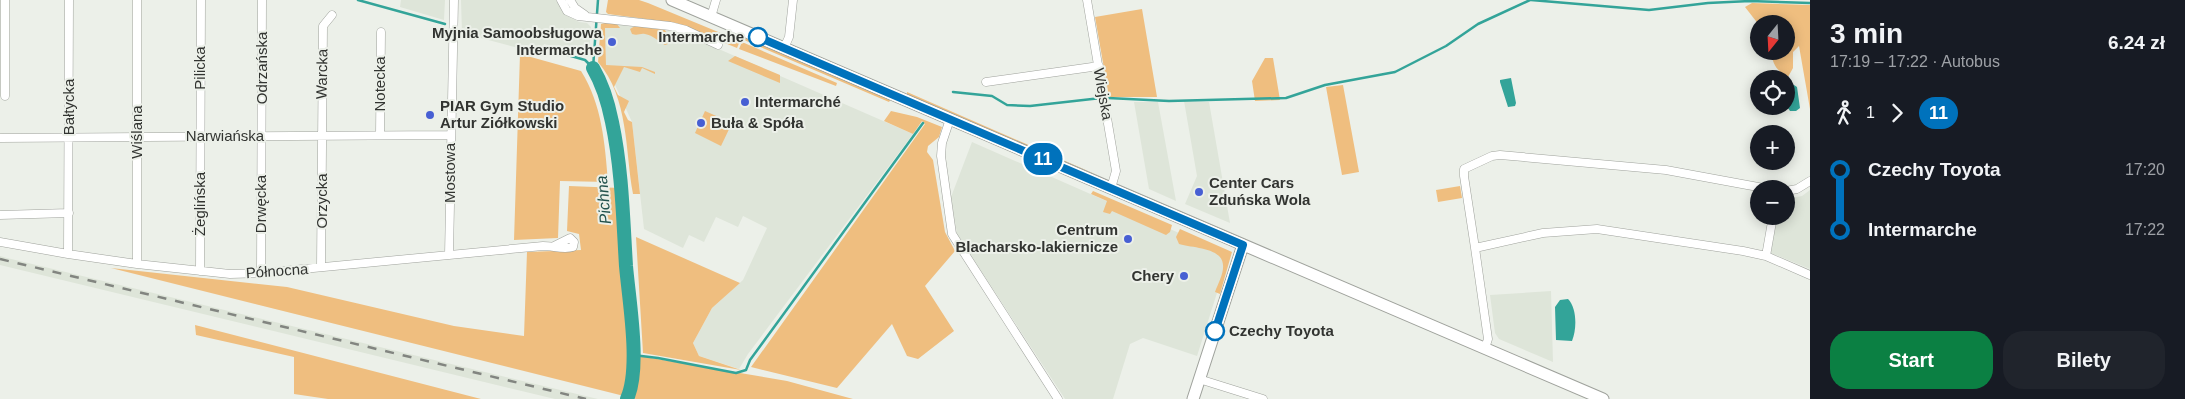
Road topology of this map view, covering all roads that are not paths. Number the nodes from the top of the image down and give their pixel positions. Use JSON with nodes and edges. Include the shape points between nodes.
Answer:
{"nodes":[{"id":1,"x":3,"y":0,"type":"edge"},
{"id":2,"x":69,"y":0,"type":"edge"},
{"id":3,"x":137,"y":0,"type":"edge"},
{"id":4,"x":201,"y":0,"type":"edge"},
{"id":5,"x":262,"y":0,"type":"edge"},
{"id":6,"x":454,"y":0,"type":"edge"},
{"id":7,"x":561,"y":0,"type":"edge"},
{"id":8,"x":570,"y":0,"type":"edge"},
{"id":9,"x":672,"y":0,"type":"edge"},
{"id":10,"x":716,"y":0,"type":"edge"},
{"id":11,"x":793,"y":0,"type":"edge"},
{"id":12,"x":1087,"y":0,"type":"edge"},
{"id":13,"x":332,"y":16,"type":"dead end"},
{"id":14,"x":711,"y":16,"type":"junction"},
{"id":15,"x":589,"y":17,"type":"junction"},
{"id":16,"x":381,"y":32,"type":"dead end"},
{"id":17,"x":718,"y":45,"type":"dead end"},
{"id":18,"x":784,"y":48,"type":"junction"},
{"id":19,"x":1098,"y":66,"type":"junction"},
{"id":20,"x":986,"y":82,"type":"dead end"},
{"id":21,"x":5,"y":96,"type":"dead end"},
{"id":22,"x":950,"y":119,"type":"junction"},
{"id":23,"x":322,"y":135,"type":"junction"},
{"id":24,"x":380,"y":135,"type":"junction"},
{"id":25,"x":450,"y":135,"type":"junction"},
{"id":26,"x":200,"y":136,"type":"junction"},
{"id":27,"x":262,"y":136,"type":"junction"},
{"id":28,"x":69,"y":137,"type":"junction"},
{"id":29,"x":137,"y":137,"type":"junction"},
{"id":30,"x":0,"y":138,"type":"edge"},
{"id":31,"x":1810,"y":181,"type":"edge"},
{"id":32,"x":1750,"y":185,"type":"edge"},
{"id":33,"x":1111,"y":188,"type":"junction"},
{"id":34,"x":1795,"y":189,"type":"edge"},
{"id":35,"x":68,"y":213,"type":"junction"},
{"id":36,"x":0,"y":215,"type":"edge"},
{"id":37,"x":1771,"y":225,"type":"edge"},
{"id":38,"x":0,"y":242,"type":"edge"},
{"id":39,"x":1243,"y":245,"type":"junction"},
{"id":40,"x":554,"y":246,"type":"dead end"},
{"id":41,"x":1475,"y":248,"type":"junction"},
{"id":42,"x":68,"y":254,"type":"junction"},
{"id":43,"x":449,"y":255,"type":"junction"},
{"id":44,"x":1766,"y":256,"type":"junction"},
{"id":45,"x":137,"y":264,"type":"junction"},
{"id":46,"x":322,"y":267,"type":"junction"},
{"id":47,"x":200,"y":271,"type":"junction"},
{"id":48,"x":261,"y":273,"type":"junction"},
{"id":49,"x":1810,"y":275,"type":"edge"},
{"id":50,"x":1485,"y":348,"type":"junction"},
{"id":51,"x":1199,"y":379,"type":"junction"},
{"id":52,"x":1058,"y":399,"type":"edge"},
{"id":53,"x":1193,"y":399,"type":"edge"},
{"id":54,"x":1263,"y":399,"type":"edge"},
{"id":55,"x":1603,"y":399,"type":"edge"}],
"edges":[{"from":1,"to":21,"type":"street"},
{"from":2,"to":28,"type":"street","name":"Bałtycka"},
{"from":3,"to":29,"type":"street","name":"Wiślana"},
{"from":4,"to":26,"type":"street","name":"Pilicka"},
{"from":5,"to":27,"type":"street","name":"Odrzańska"},
{"from":6,"to":25,"type":"street","name":"Mostowa"},
{"from":7,"to":15,"type":"street","via":[[567,11]]},
{"from":8,"to":15,"type":"street","via":[[575,8]]},
{"from":9,"to":14,"type":"main road"},
{"from":10,"to":14,"type":"street"},
{"from":11,"to":18,"type":"street","via":[[789,37]]},
{"from":12,"to":19,"type":"street","name":"Wiejska"},
{"from":13,"to":23,"type":"street","name":"Warcka","via":[[323,26]]},
{"from":14,"to":18,"type":"main road"},
{"from":15,"to":17,"type":"street","via":[[677,28]]},
{"from":16,"to":24,"type":"street","name":"Notecka"},
{"from":18,"to":22,"type":"main road"},
{"from":19,"to":20,"type":"street"},
{"from":19,"to":33,"type":"street","name":"Wiejska","via":[[1116,171]]},
{"from":22,"to":33,"type":"main road"},
{"from":22,"to":52,"type":"street","via":[[941,156],[952,234]]},
{"from":23,"to":24,"type":"street","name":"Narwiańska"},
{"from":23,"to":27,"type":"street","name":"Narwiańska"},
{"from":23,"to":46,"type":"street","name":"Orzycka"},
{"from":24,"to":25,"type":"street","name":"Narwiańska"},
{"from":25,"to":43,"type":"street","name":"Mostowa"},
{"from":26,"to":27,"type":"street","name":"Narwiańska"},
{"from":26,"to":29,"type":"street","name":"Narwiańska"},
{"from":26,"to":47,"type":"street","name":"Żeglińska"},
{"from":27,"to":48,"type":"street","name":"Drwęcka"},
{"from":28,"to":29,"type":"street","name":"Narwiańska"},
{"from":28,"to":30,"type":"street","name":"Narwiańska"},
{"from":28,"to":35,"type":"street","name":"Bałtycka"},
{"from":29,"to":45,"type":"street","name":"Wiślana"},
{"from":31,"to":34,"type":"street"},
{"from":32,"to":41,"type":"street","via":[[1666,170],[1492,156],[1464,169]]},
{"from":33,"to":39,"type":"main road"},
{"from":35,"to":36,"type":"street"},
{"from":35,"to":42,"type":"street","name":"Bałtycka"},
{"from":37,"to":44,"type":"street"},
{"from":38,"to":42,"type":"street","name":"Północna"},
{"from":39,"to":50,"type":"main road"},
{"from":39,"to":51,"type":"main road"},
{"from":40,"to":43,"type":"street","name":"Północna"},
{"from":41,"to":44,"type":"street","via":[[1543,233],[1597,229]]},
{"from":41,"to":50,"type":"street","via":[[1488,339]]},
{"from":42,"to":45,"type":"street","name":"Północna"},
{"from":43,"to":46,"type":"street","name":"Północna"},
{"from":44,"to":49,"type":"street"},
{"from":45,"to":47,"type":"street","name":"Północna"},
{"from":46,"to":48,"type":"street","name":"Północna"},
{"from":47,"to":48,"type":"street","name":"Północna"},
{"from":50,"to":55,"type":"main road"},
{"from":51,"to":53,"type":"main road"},
{"from":51,"to":54,"type":"street"}]}
